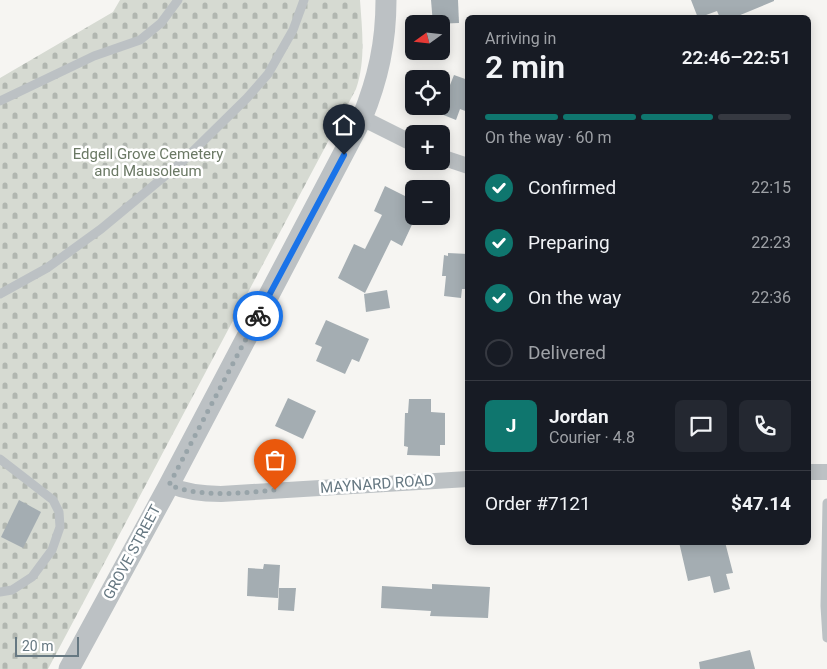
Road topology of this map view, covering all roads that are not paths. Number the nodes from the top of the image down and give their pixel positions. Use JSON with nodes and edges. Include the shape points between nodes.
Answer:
{"nodes":[{"id":1,"x":178,"y":0,"type":"edge"},
{"id":2,"x":304,"y":0,"type":"edge"},
{"id":3,"x":386,"y":0,"type":"edge"},
{"id":4,"x":0,"y":101,"type":"edge"},
{"id":5,"x":362,"y":118,"type":"junction"},
{"id":6,"x":405,"y":140,"type":"edge"},
{"id":7,"x":450,"y":160,"type":"edge"},
{"id":8,"x":465,"y":165,"type":"edge"},
{"id":9,"x":0,"y":294,"type":"edge"},
{"id":10,"x":0,"y":460,"type":"edge"},
{"id":11,"x":811,"y":472,"type":"edge"},
{"id":12,"x":827,"y":472,"type":"edge"},
{"id":13,"x":465,"y":479,"type":"edge"},
{"id":14,"x":169,"y":485,"type":"junction"},
{"id":15,"x":827,"y":503,"type":"edge"},
{"id":16,"x":0,"y":592,"type":"edge"},
{"id":17,"x":827,"y":638,"type":"edge"},
{"id":18,"x":69,"y":669,"type":"edge"}],
"edges":[{"from":1,"to":4,"type":"lane","via":[[161,23],[140,40],[94,56]]},
{"from":2,"to":9,"type":"lane","via":[[293,30],[268,74],[248,98],[190,154],[102,229],[47,268]]},
{"from":3,"to":5,"type":"street","name":"GROVE STREET","via":[[380,66]]},
{"from":5,"to":6,"type":"street"},
{"from":5,"to":14,"type":"street","name":"GROVE STREET"},
{"from":7,"to":8,"type":"street"},
{"from":10,"to":16,"type":"lane","via":[[53,500],[59,512],[60,527],[52,550],[32,577],[12,590]]},
{"from":11,"to":12,"type":"street"},
{"from":13,"to":14,"type":"street","name":"MAYNARD ROAD","via":[[221,494],[184,491]]},
{"from":14,"to":18,"type":"street","name":"GROVE STREET"},
{"from":15,"to":17,"type":"lane"}]}
